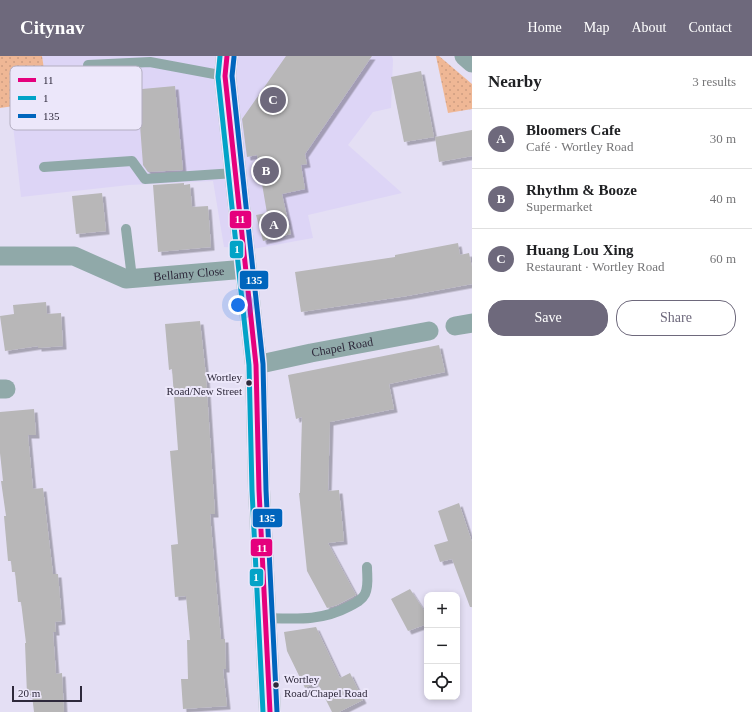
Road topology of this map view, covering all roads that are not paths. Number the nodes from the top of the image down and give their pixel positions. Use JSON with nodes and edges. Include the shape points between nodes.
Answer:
{"nodes":[{"id":1,"x":464,"y":56,"type":"edge"},
{"id":2,"x":472,"y":63,"type":"edge"},
{"id":3,"x":88,"y":65,"type":"dead end"},
{"id":4,"x":226,"y":66,"type":"edge"},
{"id":5,"x":44,"y":167,"type":"dead end"},
{"id":6,"x":235,"y":173,"type":"junction"},
{"id":7,"x":126,"y":229,"type":"dead end"},
{"id":8,"x":0,"y":256,"type":"edge"},
{"id":9,"x":246,"y":269,"type":"junction"},
{"id":10,"x":132,"y":278,"type":"junction"},
{"id":11,"x":429,"y":331,"type":"dead end"},
{"id":12,"x":256,"y":365,"type":"junction"},
{"id":13,"x":367,"y":567,"type":"dead end"},
{"id":14,"x":266,"y":618,"type":"junction"},
{"id":15,"x":270,"y":712,"type":"edge"}],
"edges":[{"from":1,"to":2,"type":"street"},
{"from":3,"to":4,"type":"lane","via":[[150,62]]},
{"from":4,"to":6,"type":"street"},
{"from":5,"to":6,"type":"lane","via":[[132,161],[145,179]]},
{"from":6,"to":9,"type":"street"},
{"from":7,"to":10,"type":"lane"},
{"from":8,"to":10,"type":"street","name":"Bellamy Close","via":[[74,256],[126,279]]},
{"from":9,"to":10,"type":"street","name":"Bellamy Close"},
{"from":9,"to":12,"type":"street"},
{"from":11,"to":12,"type":"street","name":"Chapel Road"},
{"from":12,"to":14,"type":"street"},
{"from":13,"to":14,"type":"lane","via":[[368,587],[358,602],[322,617]]},
{"from":14,"to":15,"type":"street"}]}
